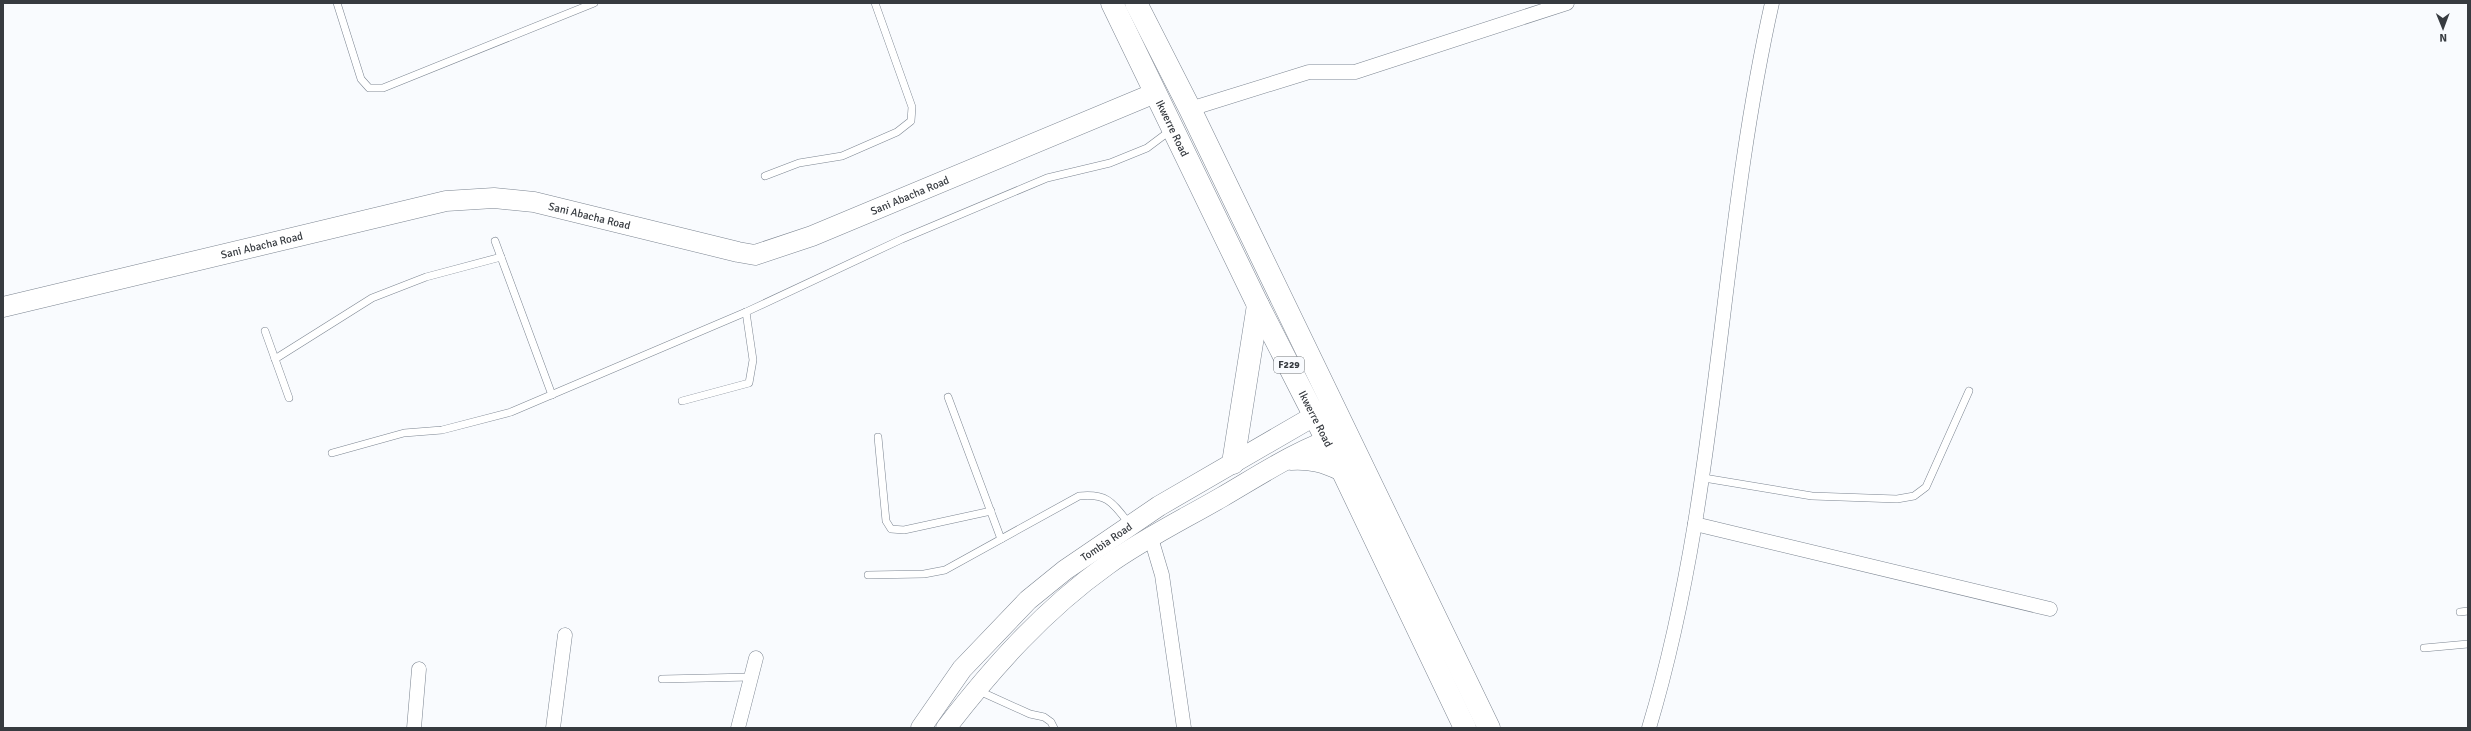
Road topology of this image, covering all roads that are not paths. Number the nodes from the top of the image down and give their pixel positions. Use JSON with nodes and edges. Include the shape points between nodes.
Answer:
{"nodes":[{"id":1,"x":337,"y":3,"type":"edge"},
{"id":2,"x":594,"y":3,"type":"edge"},
{"id":3,"x":875,"y":3,"type":"edge"},
{"id":4,"x":1112,"y":3,"type":"edge"},
{"id":5,"x":1136,"y":3,"type":"edge"},
{"id":6,"x":1772,"y":3,"type":"edge"},
{"id":7,"x":1561,"y":4,"type":"edge"},
{"id":8,"x":1155,"y":92,"type":"junction"},
{"id":9,"x":1190,"y":108,"type":"junction"},
{"id":10,"x":1173,"y":129,"type":"junction"},
{"id":11,"x":765,"y":176,"type":"dead end"},
{"id":12,"x":495,"y":241,"type":"dead end"},
{"id":13,"x":501,"y":257,"type":"junction"},
{"id":14,"x":1258,"y":305,"type":"junction"},
{"id":15,"x":3,"y":307,"type":"edge"},
{"id":16,"x":746,"y":312,"type":"junction"},
{"id":17,"x":265,"y":331,"type":"dead end"},
{"id":18,"x":275,"y":359,"type":"junction"},
{"id":19,"x":1969,"y":391,"type":"dead end"},
{"id":20,"x":552,"y":395,"type":"junction"},
{"id":21,"x":948,"y":397,"type":"dead end"},
{"id":22,"x":288,"y":398,"type":"dead end"},
{"id":23,"x":682,"y":401,"type":"dead end"},
{"id":24,"x":1334,"y":405,"type":"junction"},
{"id":25,"x":1314,"y":415,"type":"junction"},
{"id":26,"x":878,"y":437,"type":"dead end"},
{"id":27,"x":1337,"y":437,"type":"junction"},
{"id":28,"x":332,"y":453,"type":"dead end"},
{"id":29,"x":1291,"y":459,"type":"junction"},
{"id":30,"x":1233,"y":463,"type":"junction"},
{"id":31,"x":1342,"y":470,"type":"junction"},
{"id":32,"x":1704,"y":478,"type":"junction"},
{"id":33,"x":991,"y":511,"type":"junction"},
{"id":34,"x":1695,"y":524,"type":"junction"},
{"id":35,"x":1130,"y":525,"type":"junction"},
{"id":36,"x":1151,"y":538,"type":"junction"},
{"id":37,"x":1001,"y":539,"type":"junction"},
{"id":38,"x":868,"y":575,"type":"dead end"},
{"id":39,"x":2050,"y":609,"type":"dead end"},
{"id":40,"x":2468,"y":611,"type":"edge"},
{"id":41,"x":2460,"y":612,"type":"dead end"},
{"id":42,"x":566,"y":635,"type":"dead end"},
{"id":43,"x":2468,"y":644,"type":"edge"},
{"id":44,"x":2424,"y":648,"type":"dead end"},
{"id":45,"x":756,"y":658,"type":"dead end"},
{"id":46,"x":419,"y":669,"type":"dead end"},
{"id":47,"x":751,"y":677,"type":"junction"},
{"id":48,"x":662,"y":679,"type":"dead end"},
{"id":49,"x":975,"y":689,"type":"junction"},
{"id":50,"x":414,"y":728,"type":"edge"},
{"id":51,"x":553,"y":728,"type":"edge"},
{"id":52,"x":738,"y":728,"type":"edge"},
{"id":53,"x":921,"y":728,"type":"edge"},
{"id":54,"x":946,"y":728,"type":"edge"},
{"id":55,"x":1054,"y":728,"type":"edge"},
{"id":56,"x":1184,"y":728,"type":"edge"},
{"id":57,"x":1465,"y":728,"type":"edge"},
{"id":58,"x":1489,"y":728,"type":"edge"},
{"id":59,"x":1649,"y":728,"type":"edge"}],
"edges":[{"from":1,"to":2,"type":"lane","via":[[361,79],[369,88],[383,88]]},
{"from":3,"to":11,"type":"lane","via":[[912,107],[911,121],[897,132],[842,156],[799,163]]},
{"from":4,"to":8,"type":"main road","name":"Ikwerre Road","number":"F229"},
{"from":5,"to":9,"type":"main road","name":"Ikwerre Road","number":"F229"},
{"from":6,"to":32,"type":"street","via":[[1759,60],[1742,165]]},
{"from":7,"to":9,"type":"street","via":[[1355,72],[1309,72]]},
{"from":8,"to":10,"type":"main road","name":"Ikwerre Road","number":"F229"},
{"from":8,"to":15,"type":"street","name":"Sani Abacha Road","via":[[812,236],[755,255],[534,202],[494,198],[446,201]]},
{"from":9,"to":24,"type":"main road","name":"Ikwerre Road","number":"F229"},
{"from":10,"to":14,"type":"main road","name":"Ikwerre Road","number":"F229"},
{"from":10,"to":16,"type":"lane","via":[[1147,148],[1110,163],[1047,178],[902,239]]},
{"from":12,"to":13,"type":"lane"},
{"from":13,"to":18,"type":"lane","via":[[426,277],[372,298]]},
{"from":13,"to":20,"type":"lane"},
{"from":14,"to":25,"type":"main road","name":"Ikwerre Road","number":"F229"},
{"from":14,"to":30,"type":"main road"},
{"from":16,"to":20,"type":"lane"},
{"from":16,"to":23,"type":"lane","via":[[753,360],[749,383]]},
{"from":17,"to":18,"type":"lane"},
{"from":18,"to":22,"type":"lane"},
{"from":19,"to":32,"type":"lane","via":[[1926,487],[1914,496],[1897,499],[1812,496]]},
{"from":20,"to":28,"type":"lane","via":[[490,418],[442,430],[404,432]]},
{"from":21,"to":33,"type":"lane"},
{"from":24,"to":25,"type":"street","name":"Tombia Road"},
{"from":24,"to":27,"type":"main road","name":"Ikwerre Road","number":"F229"},
{"from":25,"to":27,"type":"main road","name":"Ikwerre Road","number":"F229"},
{"from":25,"to":30,"type":"street","name":"Tombia Road"},
{"from":26,"to":33,"type":"lane","via":[[886,521],[891,529],[904,530]]},
{"from":27,"to":29,"type":"street","name":"Tombia Road"},
{"from":27,"to":31,"type":"main road","name":"Ikwerre Road","number":"F229"},
{"from":27,"to":58,"type":"main road","name":"Ikwerre Road","number":"F229"},
{"from":29,"to":31,"type":"main road","via":[[1309,458],[1325,461]]},
{"from":29,"to":36,"type":"street","name":"Tombia Road"},
{"from":30,"to":35,"type":"street","name":"Tombia Road"},
{"from":31,"to":57,"type":"main road","name":"Ikwerre Road","number":"F229"},
{"from":32,"to":34,"type":"street"},
{"from":33,"to":37,"type":"lane"},
{"from":34,"to":39,"type":"street"},
{"from":34,"to":59,"type":"street","via":[[1684,591]]},
{"from":35,"to":37,"type":"lane","via":[[1112,502],[1096,495],[1079,496]]},
{"from":35,"to":53,"type":"street","name":"Tombia Road","via":[[1028,600],[962,669]]},
{"from":36,"to":49,"type":"street","name":"Tombia Road","via":[[1108,564],[1071,592],[1032,628]]},
{"from":36,"to":56,"type":"street","via":[[1165,590]]},
{"from":37,"to":38,"type":"lane","via":[[936,572]]},
{"from":40,"to":41,"type":"lane"},
{"from":42,"to":51,"type":"street"},
{"from":43,"to":44,"type":"lane"},
{"from":45,"to":47,"type":"street"},
{"from":46,"to":50,"type":"street"},
{"from":47,"to":48,"type":"lane"},
{"from":47,"to":52,"type":"street"},
{"from":49,"to":54,"type":"street","name":"Tombia Road"},
{"from":49,"to":55,"type":"lane","via":[[1030,714],[1044,717]]}]}
